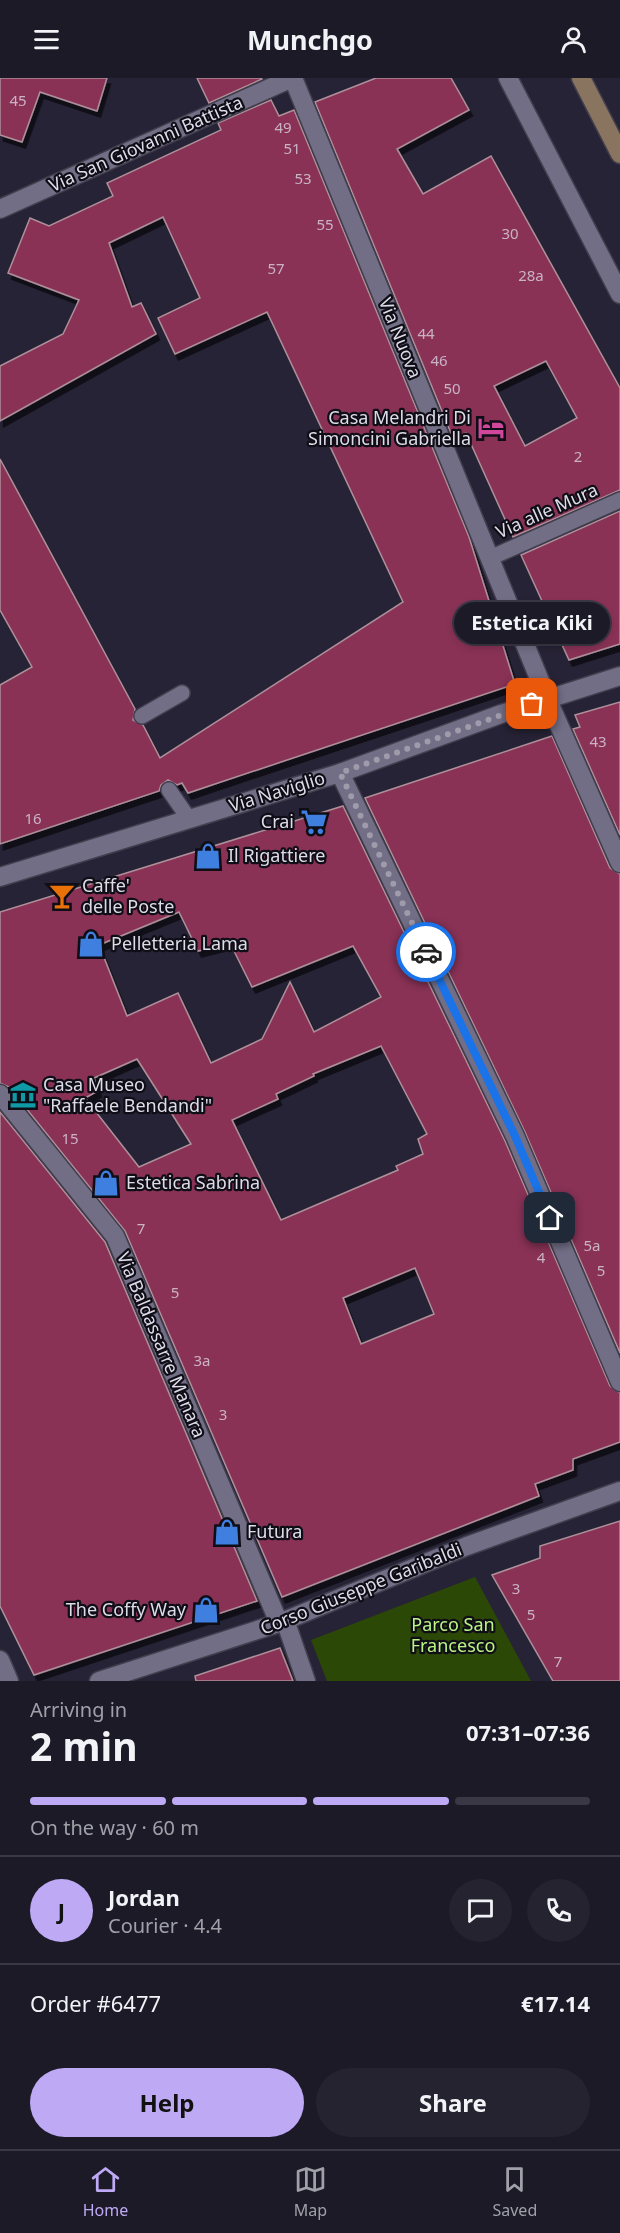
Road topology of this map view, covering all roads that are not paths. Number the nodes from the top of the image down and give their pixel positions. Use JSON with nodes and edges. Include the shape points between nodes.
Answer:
{"nodes":[{"id":1,"x":292,"y":78,"type":"edge"},
{"id":2,"x":508,"y":78,"type":"edge"},
{"id":3,"x":581,"y":78,"type":"edge"},
{"id":4,"x":620,"y":154,"type":"edge"},
{"id":5,"x":0,"y":209,"type":"edge"},
{"id":6,"x":620,"y":294,"type":"edge"},
{"id":7,"x":620,"y":500,"type":"edge"},
{"id":8,"x":490,"y":558,"type":"junction"},
{"id":9,"x":620,"y":676,"type":"edge"},
{"id":10,"x":182,"y":693,"type":"dead end"},
{"id":11,"x":547,"y":698,"type":"junction"},
{"id":12,"x":141,"y":716,"type":"dead end"},
{"id":13,"x":340,"y":773,"type":"junction"},
{"id":14,"x":169,"y":790,"type":"dead end"},
{"id":15,"x":189,"y":819,"type":"junction"},
{"id":16,"x":620,"y":863,"type":"edge"},
{"id":17,"x":0,"y":877,"type":"edge"},
{"id":18,"x":0,"y":1094,"type":"edge"},
{"id":19,"x":620,"y":1382,"type":"edge"},
{"id":20,"x":620,"y":1491,"type":"edge"},
{"id":21,"x":282,"y":1622,"type":"junction"},
{"id":22,"x":0,"y":1660,"type":"edge"},
{"id":23,"x":9,"y":1681,"type":"edge"},
{"id":24,"x":99,"y":1681,"type":"edge"},
{"id":25,"x":306,"y":1681,"type":"edge"}],
"edges":[{"from":1,"to":5,"type":"street","name":"Via San Giovanni Battista"},
{"from":1,"to":8,"type":"street","name":"Via Nuova"},
{"from":2,"to":6,"type":"street"},
{"from":3,"to":4,"type":"main road"},
{"from":7,"to":8,"type":"lane","name":"Via alle Mura"},
{"from":8,"to":11,"type":"street","name":"Via Nuova"},
{"from":9,"to":11,"type":"street","name":"Via Naviglio"},
{"from":10,"to":12,"type":"lane"},
{"from":11,"to":13,"type":"street","name":"Via Naviglio"},
{"from":11,"to":16,"type":"street","name":"Via Nuova"},
{"from":13,"to":15,"type":"street","name":"Via Naviglio"},
{"from":13,"to":19,"type":"street","via":[[515,1136]]},
{"from":14,"to":15,"type":"lane"},
{"from":15,"to":17,"type":"street","name":"Via Naviglio"},
{"from":18,"to":21,"type":"street","name":"Via Baldassarre Manara","via":[[115,1236]]},
{"from":20,"to":21,"type":"street","name":"Corso Giuseppe Garibaldi","via":[[467,1546]]},
{"from":21,"to":24,"type":"street","name":"Corso Giuseppe Garibaldi"},
{"from":21,"to":25,"type":"street","name":"Via Baldassarre Manara"},
{"from":22,"to":23,"type":"street"}]}
